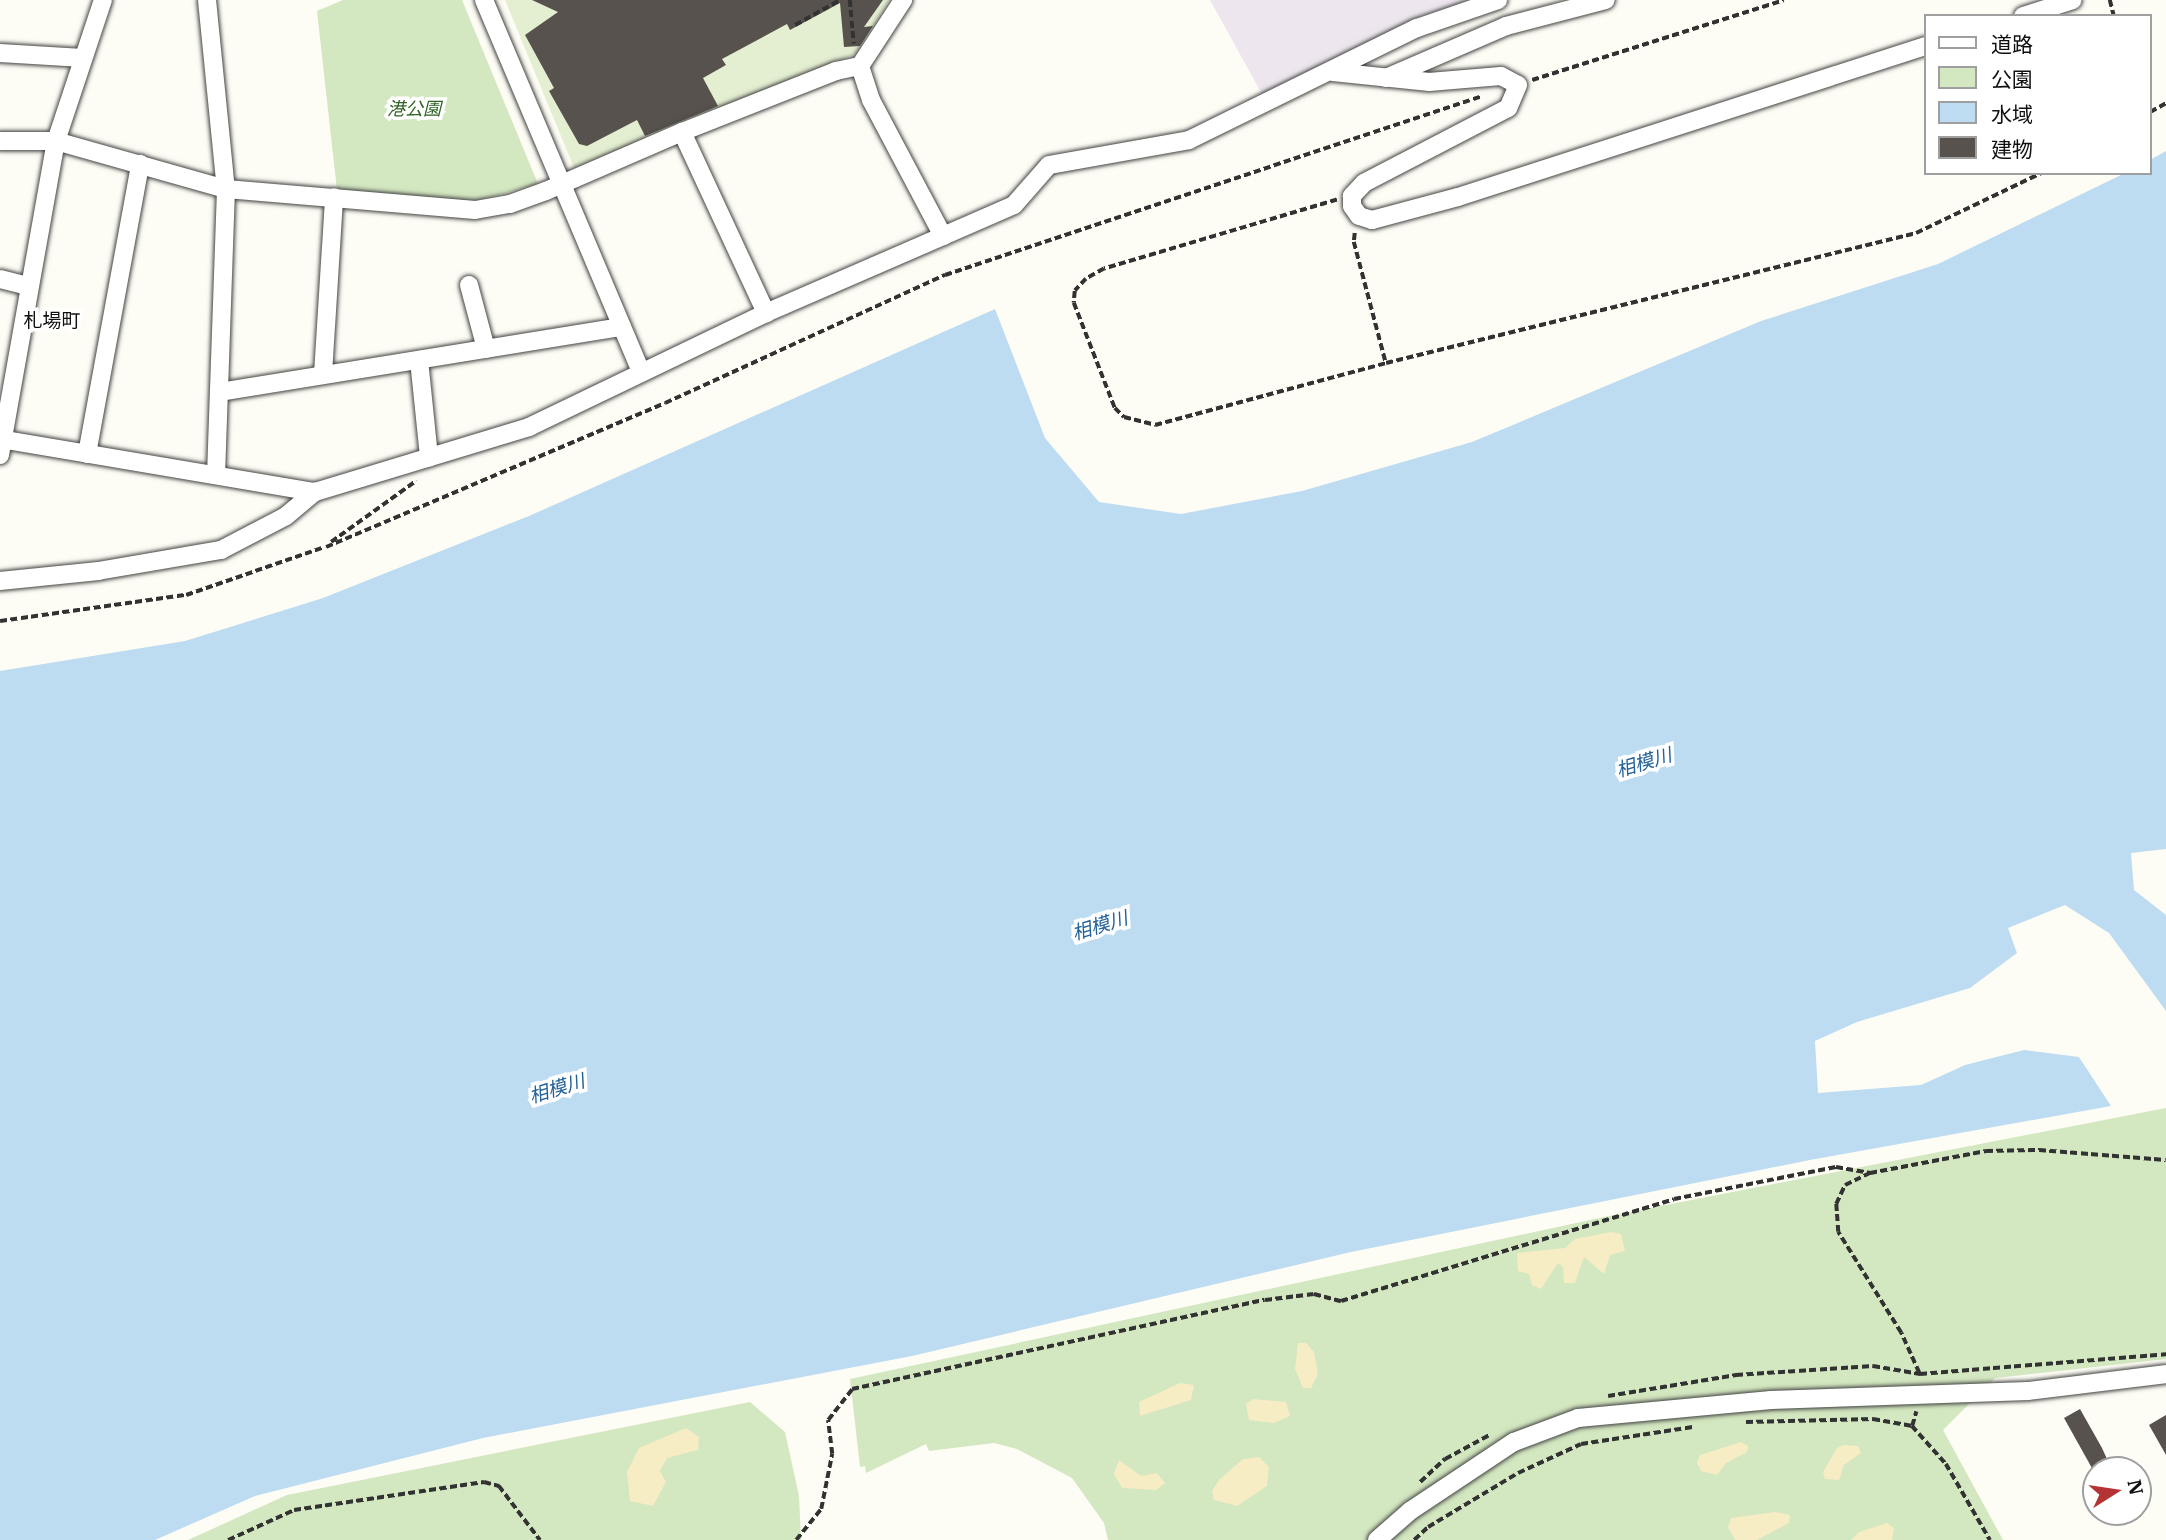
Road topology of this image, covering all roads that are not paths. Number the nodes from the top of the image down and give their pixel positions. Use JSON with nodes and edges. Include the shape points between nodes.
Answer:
{"nodes":[{"id":1,"x":103,"y":0,"type":"edge"},
{"id":2,"x":207,"y":0,"type":"edge"},
{"id":3,"x":485,"y":0,"type":"edge"},
{"id":4,"x":903,"y":0,"type":"edge"},
{"id":5,"x":1498,"y":0,"type":"edge"},
{"id":6,"x":1606,"y":0,"type":"edge"},
{"id":7,"x":2073,"y":0,"type":"edge"},
{"id":8,"x":2029,"y":14,"type":"edge"},
{"id":9,"x":1924,"y":47,"type":"edge"},
{"id":10,"x":0,"y":53,"type":"edge"},
{"id":11,"x":83,"y":58,"type":"junction"},
{"id":12,"x":857,"y":58,"type":"junction"},
{"id":13,"x":1333,"y":72,"type":"junction"},
{"id":14,"x":1382,"y":80,"type":"junction"},
{"id":15,"x":682,"y":132,"type":"junction"},
{"id":16,"x":0,"y":141,"type":"edge"},
{"id":17,"x":56,"y":141,"type":"junction"},
{"id":18,"x":140,"y":164,"type":"junction"},
{"id":19,"x":562,"y":186,"type":"junction"},
{"id":20,"x":226,"y":189,"type":"junction"},
{"id":21,"x":334,"y":197,"type":"junction"},
{"id":22,"x":943,"y":236,"type":"junction"},
{"id":23,"x":0,"y":279,"type":"edge"},
{"id":24,"x":469,"y":285,"type":"dead end"},
{"id":25,"x":29,"y":286,"type":"junction"},
{"id":26,"x":766,"y":313,"type":"junction"},
{"id":27,"x":622,"y":327,"type":"junction"},
{"id":28,"x":486,"y":349,"type":"junction"},
{"id":29,"x":419,"y":360,"type":"junction"},
{"id":30,"x":640,"y":372,"type":"junction"},
{"id":31,"x":323,"y":374,"type":"junction"},
{"id":32,"x":220,"y":392,"type":"junction"},
{"id":33,"x":1,"y":444,"type":"edge"},
{"id":34,"x":87,"y":454,"type":"junction"},
{"id":35,"x":429,"y":457,"type":"junction"},
{"id":36,"x":216,"y":473,"type":"junction"},
{"id":37,"x":315,"y":492,"type":"junction"},
{"id":38,"x":0,"y":581,"type":"edge"},
{"id":39,"x":2166,"y":1374,"type":"edge"},
{"id":40,"x":1377,"y":1540,"type":"edge"}],
"edges":[{"from":1,"to":11,"type":"street"},
{"from":2,"to":20,"type":"street"},
{"from":3,"to":19,"type":"street"},
{"from":4,"to":12,"type":"street"},
{"from":5,"to":13,"type":"street","via":[[1418,28]]},
{"from":6,"to":14,"type":"street","via":[[1506,26]]},
{"from":7,"to":8,"type":"street"},
{"from":9,"to":14,"type":"street","via":[[1458,197],[1372,220],[1352,206],[1352,196],[1364,183],[1508,108],[1518,85],[1501,76]]},
{"from":10,"to":11,"type":"street"},
{"from":11,"to":17,"type":"street"},
{"from":12,"to":15,"type":"street","via":[[836,71]]},
{"from":12,"to":22,"type":"street","via":[[871,100]]},
{"from":13,"to":14,"type":"street"},
{"from":13,"to":22,"type":"street","via":[[1189,140],[1049,166],[1014,205]]},
{"from":15,"to":19,"type":"street"},
{"from":15,"to":26,"type":"street"},
{"from":16,"to":17,"type":"street"},
{"from":17,"to":18,"type":"street"},
{"from":17,"to":25,"type":"street"},
{"from":18,"to":20,"type":"street"},
{"from":18,"to":34,"type":"street"},
{"from":19,"to":21,"type":"street","via":[[510,204],[475,210]]},
{"from":19,"to":27,"type":"street"},
{"from":20,"to":21,"type":"street"},
{"from":20,"to":32,"type":"street"},
{"from":21,"to":31,"type":"street"},
{"from":22,"to":26,"type":"street"},
{"from":23,"to":25,"type":"street"},
{"from":24,"to":28,"type":"street"},
{"from":25,"to":33,"type":"street"},
{"from":26,"to":30,"type":"street"},
{"from":27,"to":28,"type":"street"},
{"from":27,"to":30,"type":"street"},
{"from":28,"to":29,"type":"street"},
{"from":29,"to":31,"type":"street"},
{"from":29,"to":35,"type":"street"},
{"from":30,"to":35,"type":"street","via":[[529,427]]},
{"from":31,"to":32,"type":"street"},
{"from":32,"to":36,"type":"street"},
{"from":33,"to":34,"type":"street"},
{"from":34,"to":36,"type":"street"},
{"from":35,"to":37,"type":"street"},
{"from":36,"to":37,"type":"street"},
{"from":37,"to":38,"type":"street","via":[[286,516],[221,550],[98,571]]},
{"from":39,"to":40,"type":"street","via":[[2028,1391],[1771,1400],[1578,1418],[1514,1442],[1410,1511]]}]}
